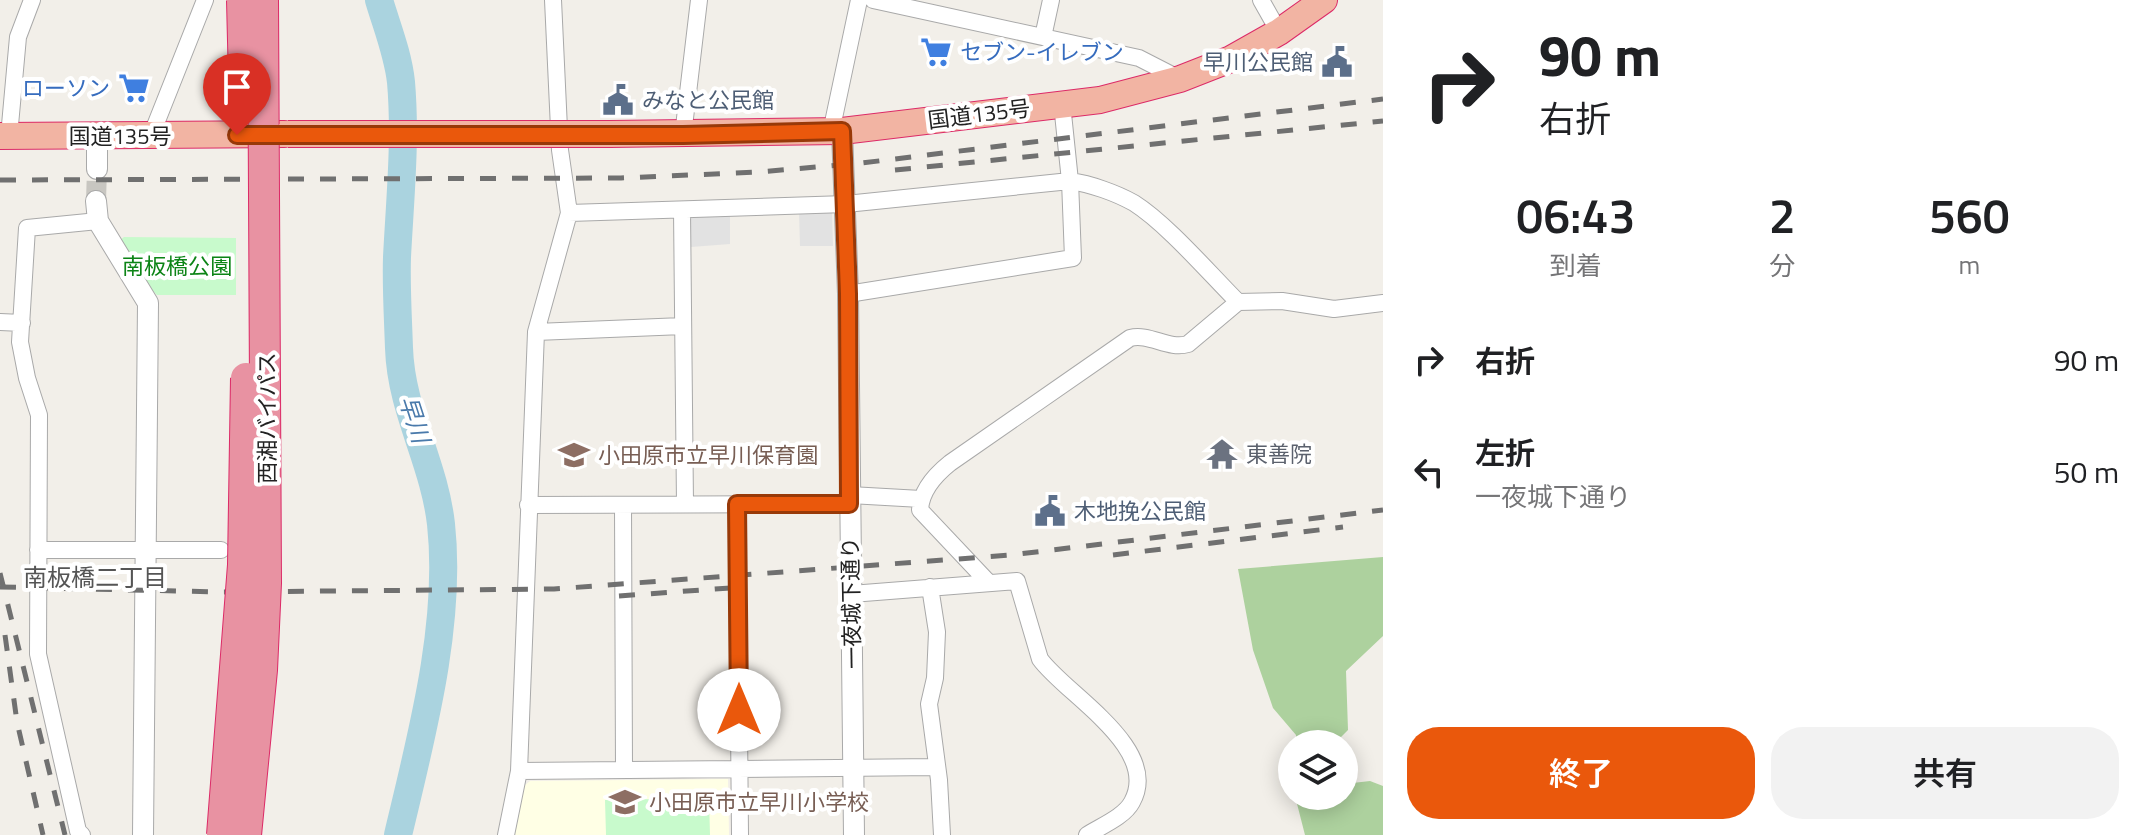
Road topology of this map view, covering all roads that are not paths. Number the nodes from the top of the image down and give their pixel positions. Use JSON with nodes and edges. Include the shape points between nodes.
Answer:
{"nodes":[{"id":1,"x":32,"y":0,"type":"edge"},
{"id":2,"x":205,"y":0,"type":"edge"},
{"id":3,"x":235,"y":0,"type":"edge"},
{"id":4,"x":242,"y":0,"type":"edge"},
{"id":5,"x":263,"y":0,"type":"edge"},
{"id":6,"x":553,"y":0,"type":"edge"},
{"id":7,"x":699,"y":0,"type":"edge"},
{"id":8,"x":859,"y":0,"type":"edge"},
{"id":9,"x":873,"y":0,"type":"edge"},
{"id":10,"x":1051,"y":0,"type":"edge"},
{"id":11,"x":1261,"y":0,"type":"edge"},
{"id":12,"x":1324,"y":0,"type":"edge"},
{"id":13,"x":1279,"y":32,"type":"junction"},
{"id":14,"x":1043,"y":37,"type":"junction"},
{"id":15,"x":1180,"y":79,"type":"junction"},
{"id":16,"x":1062,"y":104,"type":"junction"},
{"id":17,"x":837,"y":132,"type":"junction"},
{"id":18,"x":97,"y":135,"type":"junction"},
{"id":19,"x":237,"y":135,"type":"junction"},
{"id":20,"x":683,"y":135,"type":"junction"},
{"id":21,"x":4,"y":136,"type":"edge"},
{"id":22,"x":151,"y":136,"type":"junction"},
{"id":23,"x":97,"y":169,"type":"tunnel mouth"},
{"id":24,"x":1070,"y":181,"type":"junction"},
{"id":25,"x":846,"y":204,"type":"junction"},
{"id":26,"x":682,"y":210,"type":"junction"},
{"id":27,"x":97,"y":211,"type":"joint"},
{"id":28,"x":569,"y":213,"type":"junction"},
{"id":29,"x":848,"y":294,"type":"junction"},
{"id":30,"x":1238,"y":302,"type":"junction"},
{"id":31,"x":1383,"y":303,"type":"edge"},
{"id":32,"x":0,"y":322,"type":"edge"},
{"id":33,"x":22,"y":323,"type":"junction"},
{"id":34,"x":683,"y":326,"type":"junction"},
{"id":35,"x":536,"y":332,"type":"junction"},
{"id":36,"x":850,"y":499,"type":"junction"},
{"id":37,"x":921,"y":499,"type":"junction"},
{"id":38,"x":685,"y":504,"type":"junction"},
{"id":39,"x":737,"y":504,"type":"junction"},
{"id":40,"x":528,"y":505,"type":"junction"},
{"id":41,"x":623,"y":505,"type":"junction"},
{"id":42,"x":146,"y":549,"type":"junction"},
{"id":43,"x":38,"y":550,"type":"junction"},
{"id":44,"x":221,"y":550,"type":"dead end"},
{"id":45,"x":988,"y":582,"type":"junction"},
{"id":46,"x":930,"y":587,"type":"junction"},
{"id":47,"x":851,"y":594,"type":"junction"},
{"id":48,"x":936,"y":767,"type":"junction"},
{"id":49,"x":853,"y":768,"type":"junction"},
{"id":50,"x":739,"y":769,"type":"junction"},
{"id":51,"x":624,"y":770,"type":"junction"},
{"id":52,"x":519,"y":771,"type":"junction"},
{"id":53,"x":82,"y":835,"type":"edge"},
{"id":54,"x":143,"y":835,"type":"edge"},
{"id":55,"x":222,"y":835,"type":"edge"},
{"id":56,"x":246,"y":835,"type":"edge"},
{"id":57,"x":506,"y":835,"type":"edge"},
{"id":58,"x":740,"y":835,"type":"edge"},
{"id":59,"x":854,"y":835,"type":"edge"},
{"id":60,"x":942,"y":835,"type":"edge"},
{"id":61,"x":1087,"y":835,"type":"edge"}],
"edges":[{"from":1,"to":21,"type":"street","via":[[18,37]]},
{"from":2,"to":22,"type":"street"},
{"from":3,"to":19,"type":"street"},
{"from":4,"to":55,"type":"highway","name":"西湘バイパス","bridge":true,"via":[[246,459]]},
{"from":5,"to":56,"type":"highway","name":"西湘バイパス","bridge":true,"via":[[266,583]]},
{"from":6,"to":28,"type":"street","via":[[560,150]]},
{"from":7,"to":20,"type":"street"},
{"from":8,"to":17,"type":"street"},
{"from":9,"to":14,"type":"street"},
{"from":10,"to":14,"type":"street"},
{"from":11,"to":13,"type":"street"},
{"from":12,"to":13,"type":"highway","name":"国道135号"},
{"from":13,"to":15,"type":"highway","name":"国道135号"},
{"from":14,"to":15,"type":"street","via":[[1139,58]]},
{"from":15,"to":16,"type":"highway","name":"国道135号"},
{"from":16,"to":17,"type":"highway","name":"国道135号"},
{"from":16,"to":24,"type":"street"},
{"from":17,"to":20,"type":"highway","name":"国道135号"},
{"from":17,"to":25,"type":"street","name":"一夜城下通り"},
{"from":18,"to":21,"type":"highway","name":"国道135号"},
{"from":18,"to":22,"type":"highway","name":"国道135号"},
{"from":18,"to":23,"type":"street"},
{"from":19,"to":20,"type":"highway","name":"国道135号","bridge":true},
{"from":19,"to":22,"type":"highway","name":"国道135号"},
{"from":24,"to":25,"type":"street"},
{"from":24,"to":29,"type":"street","via":[[1073,258]]},
{"from":24,"to":30,"type":"street","via":[[1134,204]]},
{"from":25,"to":26,"type":"street"},
{"from":25,"to":29,"type":"street","name":"一夜城下通り"},
{"from":26,"to":28,"type":"street"},
{"from":26,"to":34,"type":"street"},
{"from":27,"to":33,"type":"street","via":[[27,228]]},
{"from":27,"to":42,"type":"street","via":[[148,303]]},
{"from":28,"to":35,"type":"street"},
{"from":29,"to":36,"type":"street","name":"一夜城下通り"},
{"from":30,"to":31,"type":"street","via":[[1282,301],[1334,309]]},
{"from":30,"to":37,"type":"street","via":[[1179,347],[1130,338],[950,463]]},
{"from":32,"to":33,"type":"street"},
{"from":33,"to":43,"type":"street","via":[[20,342],[39,415]]},
{"from":34,"to":35,"type":"street"},
{"from":34,"to":38,"type":"street"},
{"from":35,"to":40,"type":"street"},
{"from":36,"to":37,"type":"street"},
{"from":36,"to":39,"type":"street"},
{"from":36,"to":47,"type":"street","name":"一夜城下通り"},
{"from":37,"to":45,"type":"street","via":[[920,510]]},
{"from":38,"to":39,"type":"street"},
{"from":38,"to":41,"type":"street"},
{"from":39,"to":50,"type":"street"},
{"from":40,"to":41,"type":"street"},
{"from":40,"to":52,"type":"street"},
{"from":41,"to":51,"type":"street"},
{"from":42,"to":43,"type":"street"},
{"from":42,"to":44,"type":"street"},
{"from":42,"to":54,"type":"street"},
{"from":43,"to":53,"type":"street","via":[[38,654]]},
{"from":45,"to":46,"type":"street"},
{"from":45,"to":61,"type":"street","via":[[1017,581],[1040,659],[1093,708],[1128,750],[1137,777],[1132,801]]},
{"from":46,"to":47,"type":"street"},
{"from":46,"to":48,"type":"street","via":[[937,632],[929,704]]},
{"from":47,"to":49,"type":"street","name":"一夜城下通り"},
{"from":48,"to":49,"type":"street"},
{"from":48,"to":60,"type":"street"},
{"from":49,"to":50,"type":"street"},
{"from":49,"to":59,"type":"street","name":"一夜城下通り"},
{"from":50,"to":51,"type":"street"},
{"from":50,"to":58,"type":"street"},
{"from":51,"to":52,"type":"street"},
{"from":52,"to":57,"type":"street"}]}
